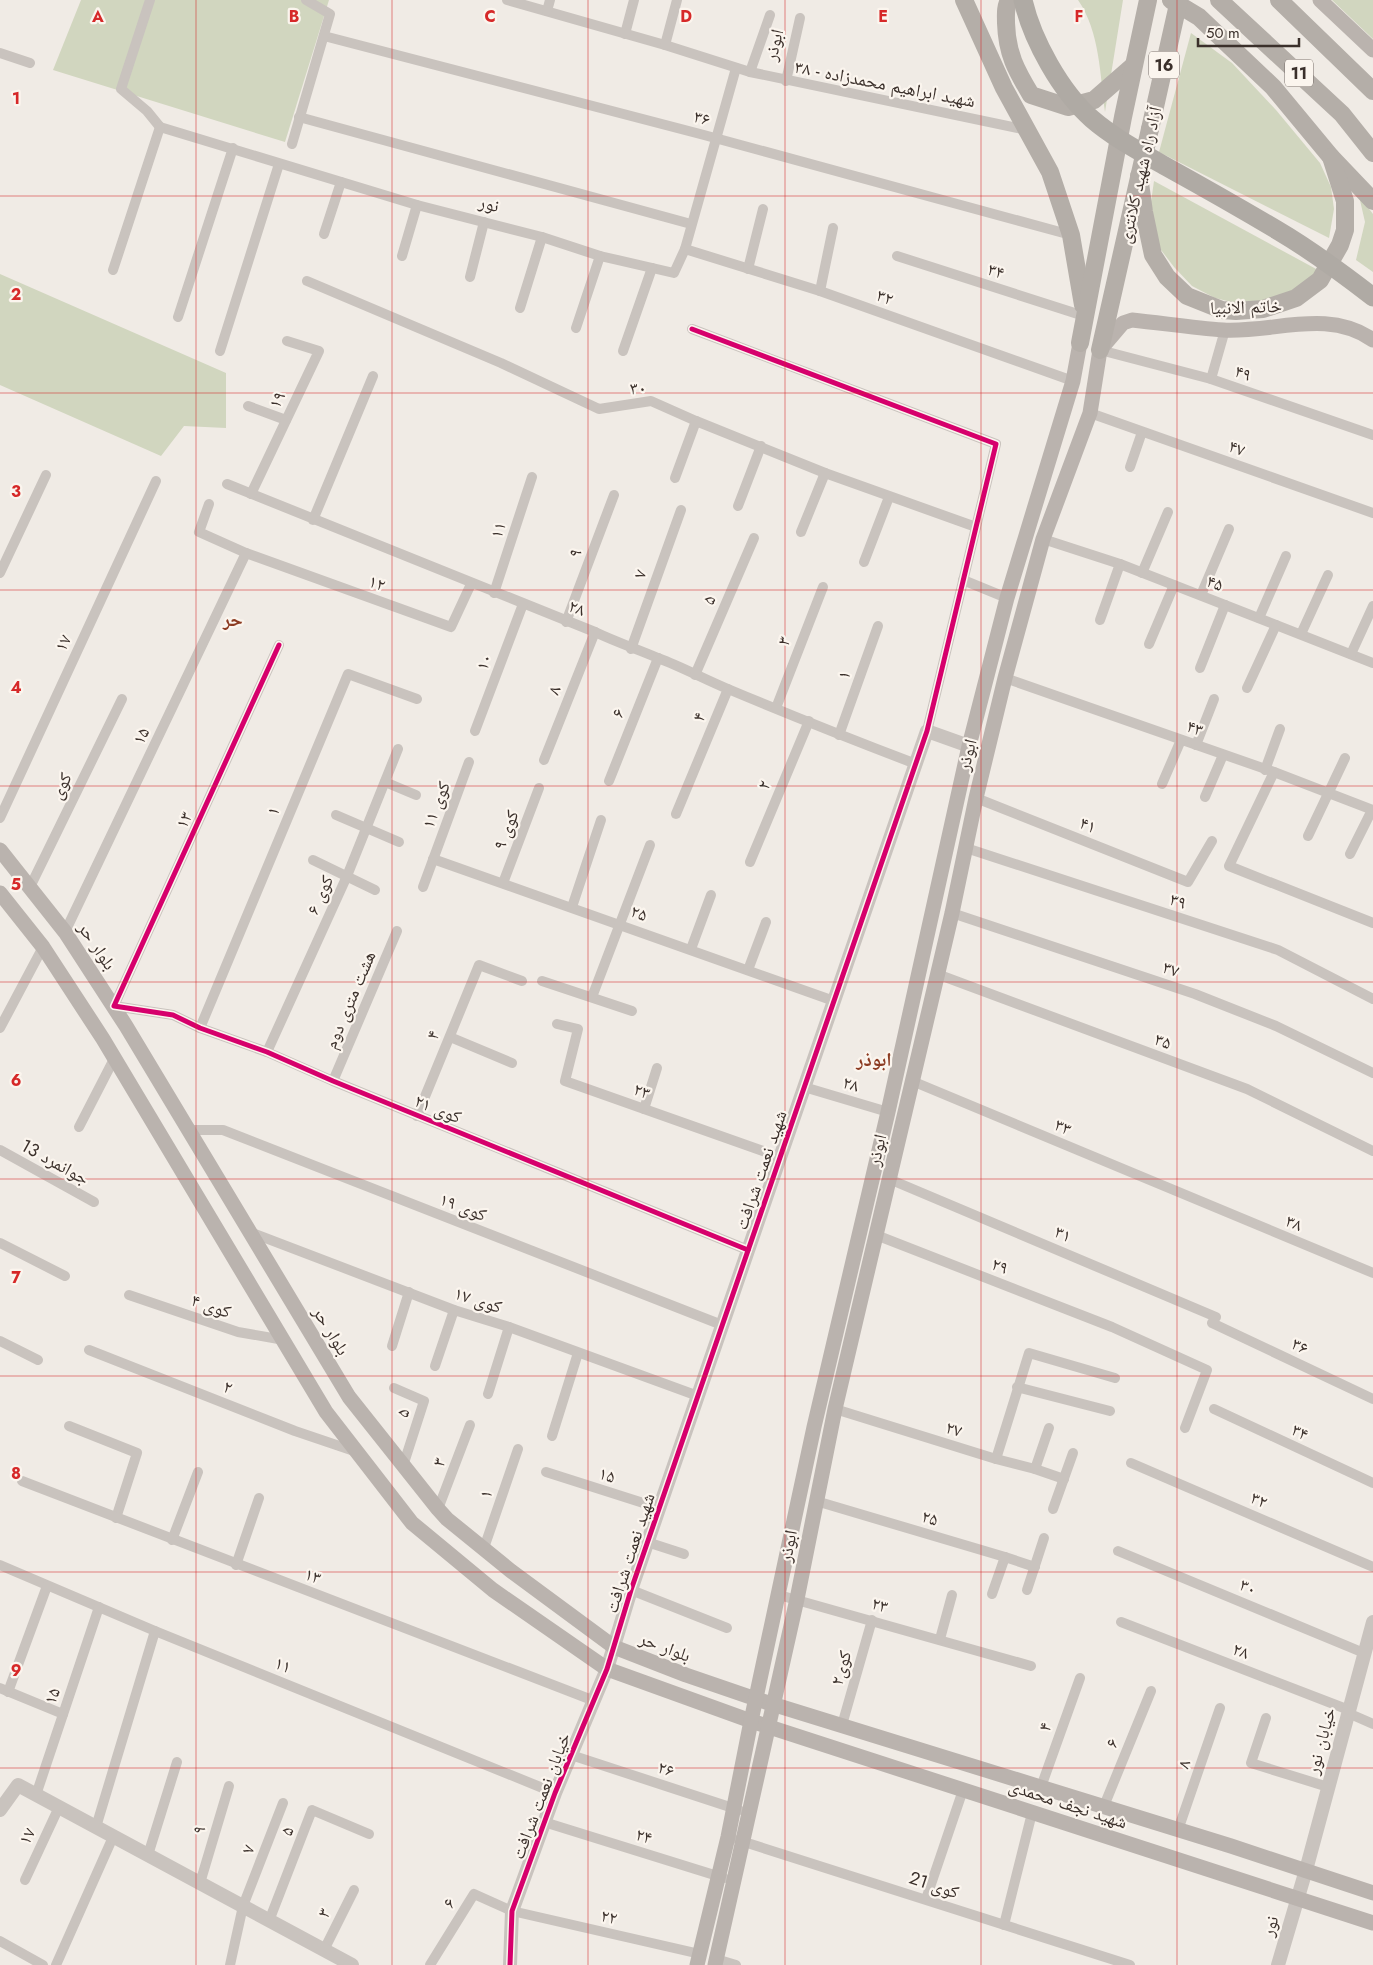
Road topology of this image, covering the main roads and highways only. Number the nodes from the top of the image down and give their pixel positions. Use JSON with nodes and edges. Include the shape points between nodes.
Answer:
{"nodes":[{"id":1,"x":964,"y":0,"type":"edge"},
{"id":2,"x":1010,"y":0,"type":"edge"},
{"id":3,"x":1023,"y":0,"type":"edge"},
{"id":4,"x":1148,"y":0,"type":"edge"},
{"id":5,"x":1171,"y":0,"type":"edge"},
{"id":6,"x":1179,"y":0,"type":"edge"},
{"id":7,"x":1219,"y":0,"type":"edge"},
{"id":8,"x":1278,"y":0,"type":"edge"},
{"id":9,"x":1320,"y":0,"type":"edge"},
{"id":10,"x":1373,"y":50,"type":"edge"},
{"id":11,"x":1133,"y":66,"type":"junction"},
{"id":12,"x":1373,"y":91,"type":"edge"},
{"id":13,"x":1373,"y":153,"type":"edge"},
{"id":14,"x":1331,"y":157,"type":"junction"},
{"id":15,"x":1139,"y":176,"type":"junction"},
{"id":16,"x":1373,"y":201,"type":"edge"},
{"id":17,"x":1373,"y":297,"type":"edge"},
{"id":18,"x":1084,"y":316,"type":"junction"},
{"id":19,"x":1373,"y":340,"type":"edge"},
{"id":20,"x":1080,"y":343,"type":"joint"},
{"id":21,"x":1100,"y":350,"type":"junction"},
{"id":22,"x":0,"y":850,"type":"edge"},
{"id":23,"x":0,"y":893,"type":"edge"},
{"id":24,"x":349,"y":1397,"type":"junction"},
{"id":25,"x":326,"y":1412,"type":"junction"},
{"id":26,"x":814,"y":1427,"type":"junction"},
{"id":27,"x":830,"y":1431,"type":"junction"},
{"id":28,"x":756,"y":1699,"type":"junction"},
{"id":29,"x":773,"y":1704,"type":"junction"},
{"id":30,"x":751,"y":1721,"type":"junction"},
{"id":31,"x":768,"y":1726,"type":"junction"},
{"id":32,"x":1041,"y":1787,"type":"junction"},
{"id":33,"x":1032,"y":1813,"type":"junction"},
{"id":34,"x":1373,"y":1893,"type":"edge"},
{"id":35,"x":1373,"y":1924,"type":"edge"},
{"id":36,"x":698,"y":1960,"type":"edge"},
{"id":37,"x":716,"y":1962,"type":"edge"}],
"edges":[{"from":1,"to":18,"type":"highway","via":[[1004,88],[1050,172],[1071,235]]},
{"from":2,"to":11,"type":"highway","via":[[1006,7],[1006,42],[1031,95],[1068,107],[1094,100]]},
{"from":3,"to":17,"type":"highway","bridge":true,"via":[[1042,49],[1063,88],[1092,119],[1124,143],[1287,236]]},
{"from":4,"to":11,"type":"highway","name":"آزاد راه شهید کلانتری"},
{"from":5,"to":14,"type":"highway","via":[[1198,17],[1274,87]]},
{"from":6,"to":15,"type":"highway","name":"آزاد راه شهید کلانتری","number":"16","bridge":true},
{"from":7,"to":13,"type":"highway","number":"11","via":[[1342,114]]},
{"from":8,"to":12,"type":"highway","number":"11"},
{"from":9,"to":10,"type":"main road"},
{"from":11,"to":18,"type":"highway","name":"آزاد راه شهید کلانتری"},
{"from":14,"to":15,"type":"highway","via":[[1345,201],[1345,230],[1340,245],[1320,280],[1296,298],[1263,309],[1222,310],[1187,296],[1167,277],[1153,255]]},
{"from":14,"to":16,"type":"highway"},
{"from":15,"to":21,"type":"highway","name":"آزاد راه شهید کلانتری"},
{"from":18,"to":20,"type":"highway"},
{"from":19,"to":21,"type":"main road","name":"خاتم الانبیا","via":[[1345,326],[1314,323],[1225,330],[1132,320],[1124,323]]},
{"from":20,"to":26,"type":"main road","name":"ابوذر","via":[[1074,381],[1008,598],[969,746]]},
{"from":21,"to":27,"type":"main road","name":"ابوذر","via":[[1090,413],[1043,539],[1005,678]]},
{"from":22,"to":24,"type":"main road","name":"بلوار حر","via":[[65,932],[114,1006]]},
{"from":23,"to":25,"type":"main road","via":[[43,947],[114,1058]]},
{"from":24,"to":25,"type":"main road"},
{"from":24,"to":28,"type":"main road","name":"بلوار حر","via":[[438,1510],[511,1571],[614,1647]]},
{"from":25,"to":30,"type":"main road","via":[[412,1523],[493,1590],[607,1669]]},
{"from":26,"to":27,"type":"main road"},
{"from":26,"to":28,"type":"main road","name":"ابوذر"},
{"from":27,"to":29,"type":"main road","name":"ابوذر"},
{"from":28,"to":29,"type":"main road","name":"شهید نجف محمدی"},
{"from":28,"to":30,"type":"main road","name":"ابوذر"},
{"from":29,"to":31,"type":"main road","name":"ابوذر"},
{"from":29,"to":32,"type":"main road","name":"شهید نجف محمدی"},
{"from":30,"to":31,"type":"main road","name":"شهید نجف محمدی"},
{"from":30,"to":36,"type":"main road","via":[[728,1837]]},
{"from":31,"to":33,"type":"main road","name":"شهید نجف محمدی"},
{"from":31,"to":37,"type":"main road","name":"ابوذر"},
{"from":32,"to":33,"type":"main road"},
{"from":32,"to":34,"type":"main road","name":"شهید نجف محمدی"},
{"from":33,"to":35,"type":"main road","name":"شهید نجف محمدی"}]}
